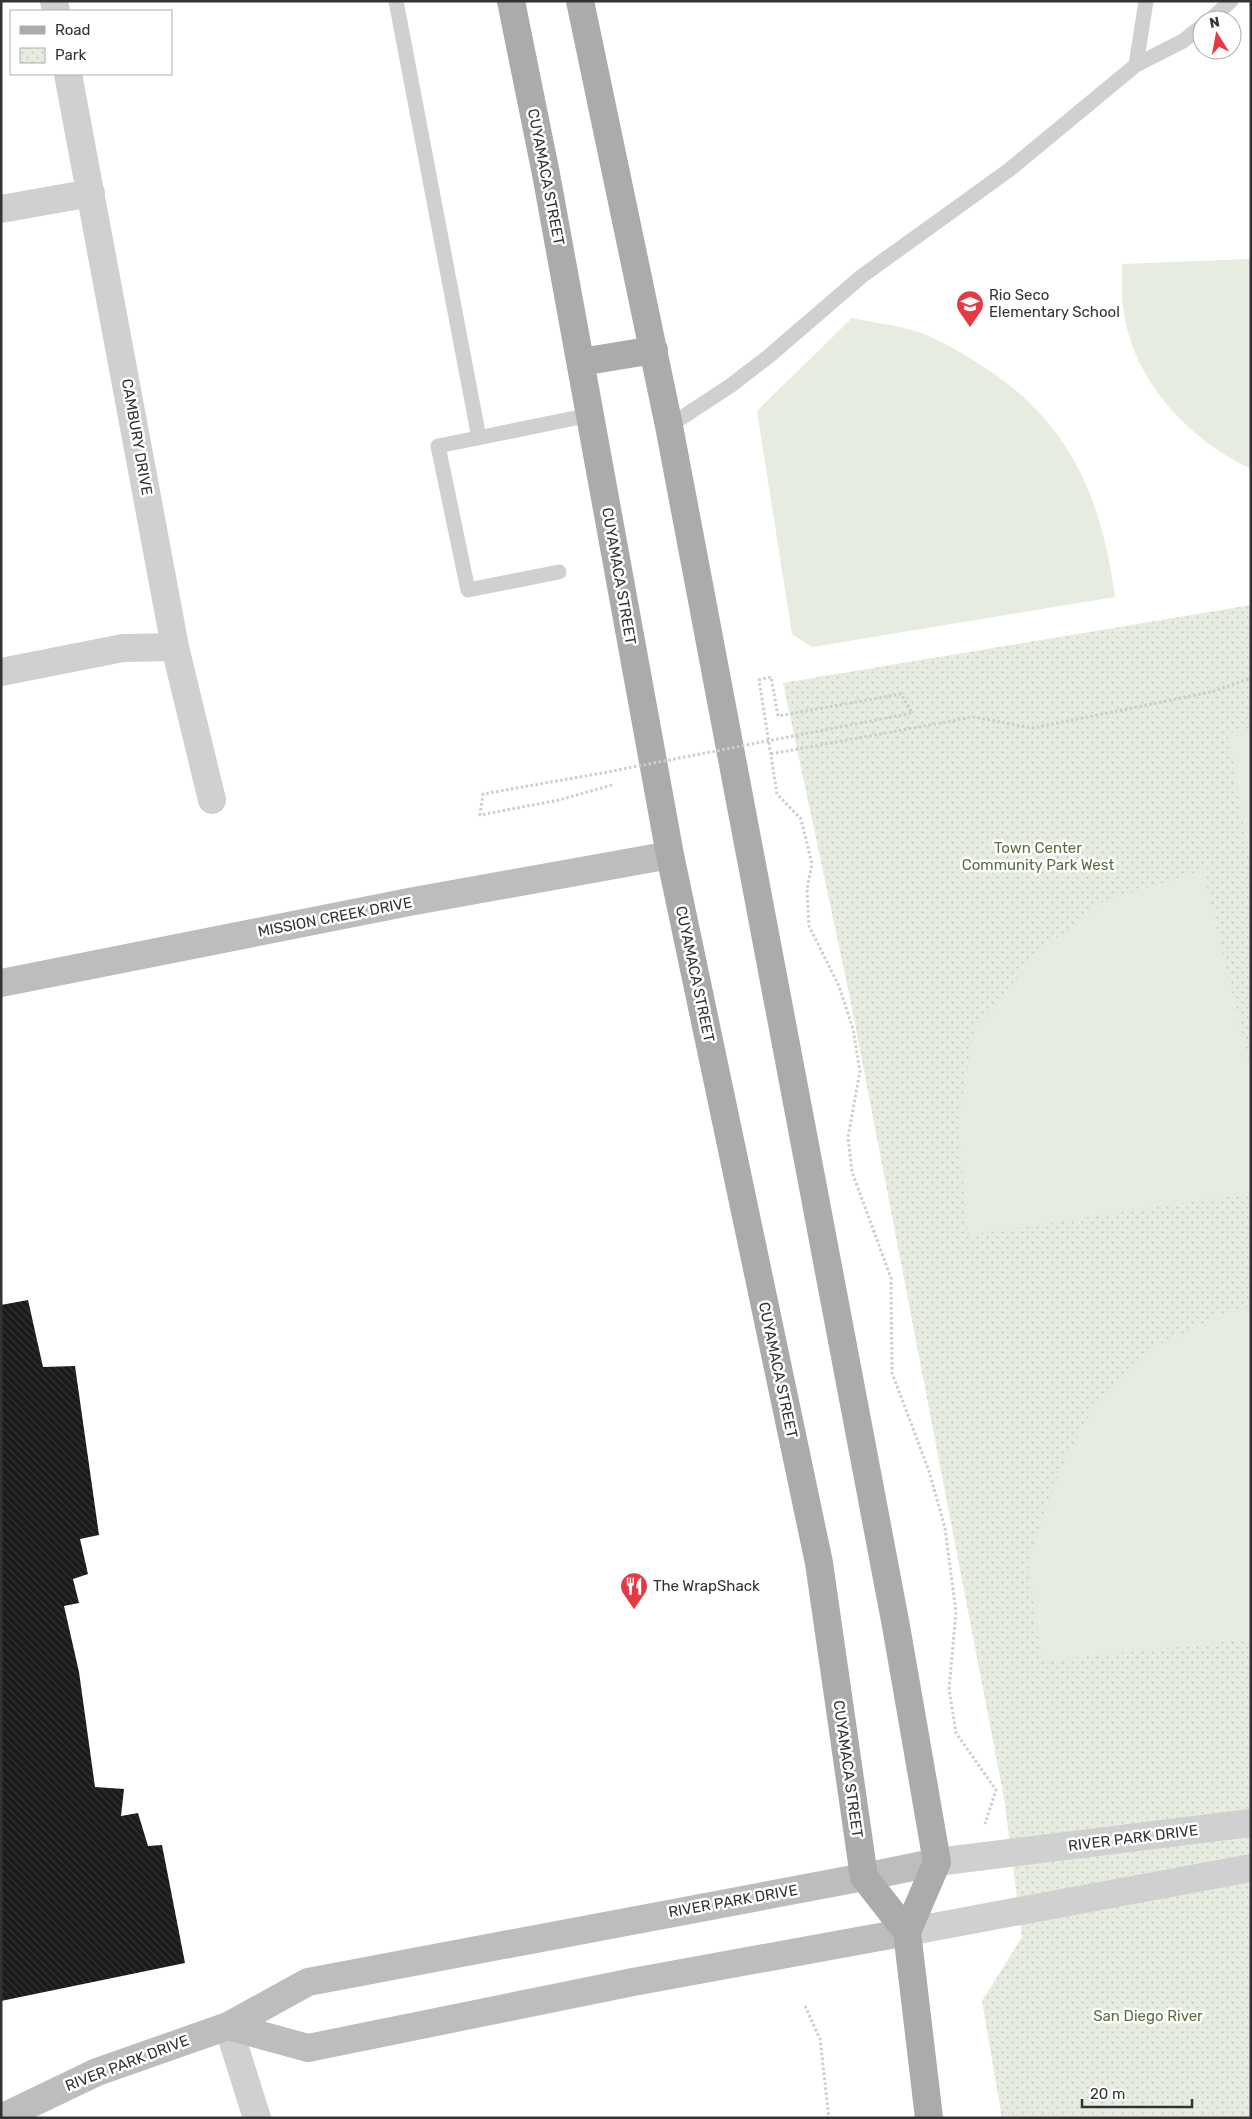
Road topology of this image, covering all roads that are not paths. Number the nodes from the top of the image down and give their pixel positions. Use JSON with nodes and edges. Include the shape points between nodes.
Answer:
{"nodes":[{"id":1,"x":396,"y":1,"type":"edge"},
{"id":2,"x":511,"y":1,"type":"edge"},
{"id":3,"x":580,"y":1,"type":"edge"},
{"id":4,"x":1146,"y":1,"type":"edge"},
{"id":5,"x":1231,"y":1,"type":"edge"},
{"id":6,"x":1221,"y":10,"type":"edge"},
{"id":7,"x":1192,"y":34,"type":"edge"},
{"id":8,"x":1136,"y":65,"type":"junction"},
{"id":9,"x":68,"y":75,"type":"edge"},
{"id":10,"x":91,"y":193,"type":"junction"},
{"id":11,"x":1,"y":209,"type":"edge"},
{"id":12,"x":654,"y":350,"type":"junction"},
{"id":13,"x":581,"y":362,"type":"junction"},
{"id":14,"x":590,"y":415,"type":"junction"},
{"id":15,"x":669,"y":426,"type":"junction"},
{"id":16,"x":479,"y":438,"type":"junction"},
{"id":17,"x":559,"y":572,"type":"dead end"},
{"id":18,"x":176,"y":647,"type":"junction"},
{"id":19,"x":1,"y":672,"type":"edge"},
{"id":20,"x":212,"y":800,"type":"dead end"},
{"id":21,"x":670,"y":855,"type":"junction"},
{"id":22,"x":1,"y":983,"type":"edge"},
{"id":23,"x":1251,"y":1824,"type":"edge"},
{"id":24,"x":937,"y":1862,"type":"junction"},
{"id":25,"x":1251,"y":1868,"type":"edge"},
{"id":26,"x":864,"y":1877,"type":"junction"},
{"id":27,"x":907,"y":1932,"type":"junction"},
{"id":28,"x":228,"y":2026,"type":"junction"},
{"id":29,"x":1,"y":2118,"type":"edge"},
{"id":30,"x":257,"y":2118,"type":"edge"},
{"id":31,"x":929,"y":2118,"type":"edge"}],
"edges":[{"from":1,"to":16,"type":"lane"},
{"from":2,"to":13,"type":"main road","name":"CUYAMACA STREET"},
{"from":3,"to":12,"type":"main road"},
{"from":4,"to":8,"type":"lane"},
{"from":5,"to":6,"type":"lane"},
{"from":7,"to":8,"type":"lane"},
{"from":8,"to":15,"type":"lane","via":[[1010,170],[862,276],[730,386]]},
{"from":9,"to":10,"type":"street","name":"CAMBURY DRIVE"},
{"from":10,"to":11,"type":"street"},
{"from":10,"to":18,"type":"street","name":"CAMBURY DRIVE"},
{"from":12,"to":13,"type":"main road"},
{"from":12,"to":15,"type":"main road"},
{"from":13,"to":14,"type":"main road","name":"CUYAMACA STREET"},
{"from":14,"to":16,"type":"lane"},
{"from":14,"to":21,"type":"main road","name":"CUYAMACA STREET"},
{"from":15,"to":24,"type":"main road","via":[[896,1626]]},
{"from":16,"to":17,"type":"lane","via":[[438,446],[468,590]]},
{"from":18,"to":19,"type":"street","via":[[123,648]]},
{"from":18,"to":20,"type":"street","name":"CAMBURY DRIVE"},
{"from":21,"to":22,"type":"street","name":"MISSION CREEK DRIVE"},
{"from":21,"to":26,"type":"main road","name":"CUYAMACA STREET","via":[[819,1563]]},
{"from":23,"to":24,"type":"street","name":"RIVER PARK DRIVE"},
{"from":24,"to":26,"type":"street","name":"RIVER PARK DRIVE"},
{"from":24,"to":27,"type":"main road"},
{"from":25,"to":27,"type":"street"},
{"from":26,"to":27,"type":"main road","name":"CUYAMACA STREET"},
{"from":26,"to":28,"type":"street","name":"RIVER PARK DRIVE","via":[[308,1982]]},
{"from":27,"to":28,"type":"street","via":[[643,1980],[308,2048]]},
{"from":27,"to":31,"type":"main road"},
{"from":28,"to":29,"type":"street","name":"RIVER PARK DRIVE","via":[[97,2072]]},
{"from":28,"to":30,"type":"street"}]}
